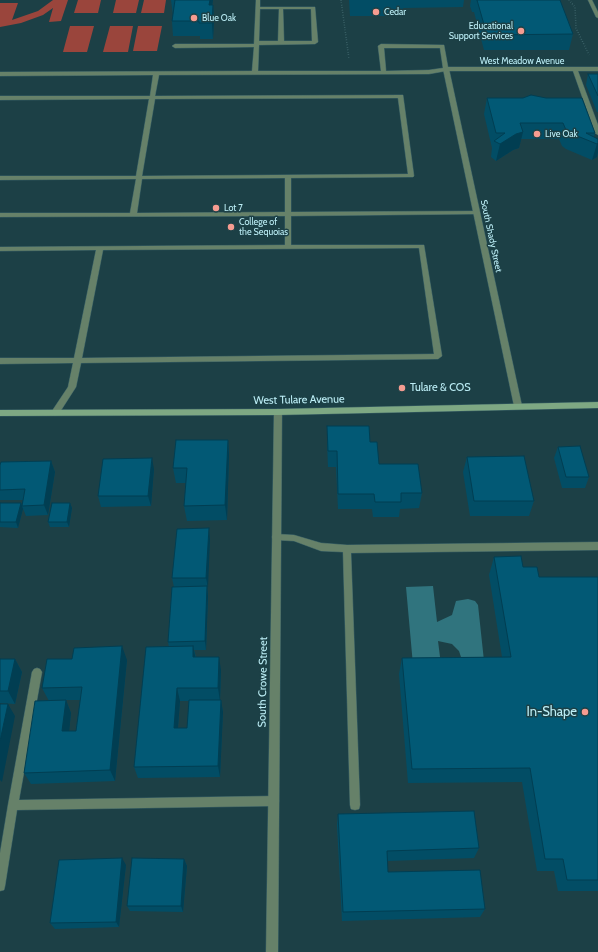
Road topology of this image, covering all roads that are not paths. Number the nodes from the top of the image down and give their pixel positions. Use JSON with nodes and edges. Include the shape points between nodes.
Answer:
{"nodes":[{"id":1,"x":258,"y":0,"type":"edge"},
{"id":2,"x":590,"y":0,"type":"edge"},
{"id":3,"x":258,"y":8,"type":"junction"},
{"id":4,"x":280,"y":8,"type":"junction"},
{"id":5,"x":598,"y":17,"type":"edge"},
{"id":6,"x":281,"y":42,"type":"junction"},
{"id":7,"x":257,"y":44,"type":"junction"},
{"id":8,"x":175,"y":46,"type":"dead end"},
{"id":9,"x":598,"y":68,"type":"edge"},
{"id":10,"x":446,"y":69,"type":"junction"},
{"id":11,"x":575,"y":69,"type":"junction"},
{"id":12,"x":384,"y":72,"type":"junction"},
{"id":13,"x":256,"y":73,"type":"junction"},
{"id":14,"x":0,"y":74,"type":"edge"},
{"id":15,"x":156,"y":74,"type":"junction"},
{"id":16,"x":0,"y":98,"type":"edge"},
{"id":17,"x":152,"y":98,"type":"junction"},
{"id":18,"x":598,"y":133,"type":"edge"},
{"id":19,"x":288,"y":177,"type":"junction"},
{"id":20,"x":0,"y":178,"type":"edge"},
{"id":21,"x":139,"y":178,"type":"junction"},
{"id":22,"x":477,"y":213,"type":"junction"},
{"id":23,"x":288,"y":214,"type":"junction"},
{"id":24,"x":0,"y":215,"type":"edge"},
{"id":25,"x":134,"y":215,"type":"junction"},
{"id":26,"x":288,"y":247,"type":"junction"},
{"id":27,"x":100,"y":248,"type":"junction"},
{"id":28,"x":0,"y":249,"type":"edge"},
{"id":29,"x":0,"y":361,"type":"edge"},
{"id":30,"x":78,"y":361,"type":"junction"},
{"id":31,"x":598,"y":405,"type":"edge"},
{"id":32,"x":518,"y":406,"type":"junction"},
{"id":33,"x":278,"y":412,"type":"junction"},
{"id":34,"x":0,"y":413,"type":"edge"},
{"id":35,"x":55,"y":413,"type":"junction"},
{"id":36,"x":276,"y":537,"type":"junction"},
{"id":37,"x":598,"y":546,"type":"edge"},
{"id":38,"x":347,"y":549,"type":"junction"},
{"id":39,"x":37,"y":672,"type":"dead end"},
{"id":40,"x":274,"y":801,"type":"junction"},
{"id":41,"x":13,"y":805,"type":"junction"},
{"id":42,"x":355,"y":805,"type":"dead end"},
{"id":43,"x":0,"y":886,"type":"edge"},
{"id":44,"x":272,"y":952,"type":"edge"}],
"edges":[{"from":1,"to":3,"type":"street"},
{"from":2,"to":5,"type":"street"},
{"from":3,"to":4,"type":"street"},
{"from":3,"to":7,"type":"street"},
{"from":4,"to":6,"type":"street"},
{"from":4,"to":6,"type":"street","via":[[314,8],[316,41]]},
{"from":6,"to":7,"type":"street"},
{"from":7,"to":8,"type":"street"},
{"from":7,"to":13,"type":"street"},
{"from":9,"to":11,"type":"street","name":"West Meadow Avenue"},
{"from":10,"to":11,"type":"street","name":"West Meadow Avenue"},
{"from":10,"to":12,"type":"street","name":"West Meadow Avenue","via":[[428,72]]},
{"from":10,"to":12,"type":"street","name":"South Shady Street","via":[[442,46],[381,46]]},
{"from":10,"to":22,"type":"street","name":"South Shady Street"},
{"from":11,"to":18,"type":"street"},
{"from":12,"to":13,"type":"street","name":"West Meadow Avenue"},
{"from":13,"to":15,"type":"street","name":"West Meadow Avenue"},
{"from":14,"to":15,"type":"street","name":"West Meadow Avenue"},
{"from":15,"to":17,"type":"street"},
{"from":16,"to":17,"type":"street"},
{"from":17,"to":19,"type":"street","via":[[401,96],[411,176]]},
{"from":17,"to":21,"type":"street"},
{"from":19,"to":21,"type":"street"},
{"from":19,"to":23,"type":"street"},
{"from":20,"to":21,"type":"street"},
{"from":21,"to":25,"type":"street"},
{"from":22,"to":23,"type":"street"},
{"from":22,"to":32,"type":"street","name":"South Shady Street"},
{"from":23,"to":25,"type":"street"},
{"from":23,"to":26,"type":"street"},
{"from":24,"to":25,"type":"street"},
{"from":26,"to":27,"type":"street"},
{"from":26,"to":30,"type":"street","via":[[422,246],[438,356]]},
{"from":27,"to":28,"type":"street"},
{"from":27,"to":30,"type":"street"},
{"from":29,"to":30,"type":"street"},
{"from":30,"to":35,"type":"street","via":[[72,387]]},
{"from":31,"to":32,"type":"street","name":"West Tulare Avenue"},
{"from":32,"to":33,"type":"street","name":"West Tulare Avenue"},
{"from":33,"to":35,"type":"street","name":"West Tulare Avenue"},
{"from":33,"to":36,"type":"street","name":"South Crowe Street"},
{"from":34,"to":35,"type":"street","name":"West Tulare Avenue"},
{"from":36,"to":38,"type":"street","via":[[294,538],[321,547]]},
{"from":36,"to":40,"type":"street","name":"South Crowe Street"},
{"from":37,"to":38,"type":"street"},
{"from":38,"to":42,"type":"street"},
{"from":39,"to":41,"type":"street"},
{"from":40,"to":41,"type":"street"},
{"from":40,"to":44,"type":"street","name":"South Crowe Street"},
{"from":41,"to":43,"type":"street"}]}
